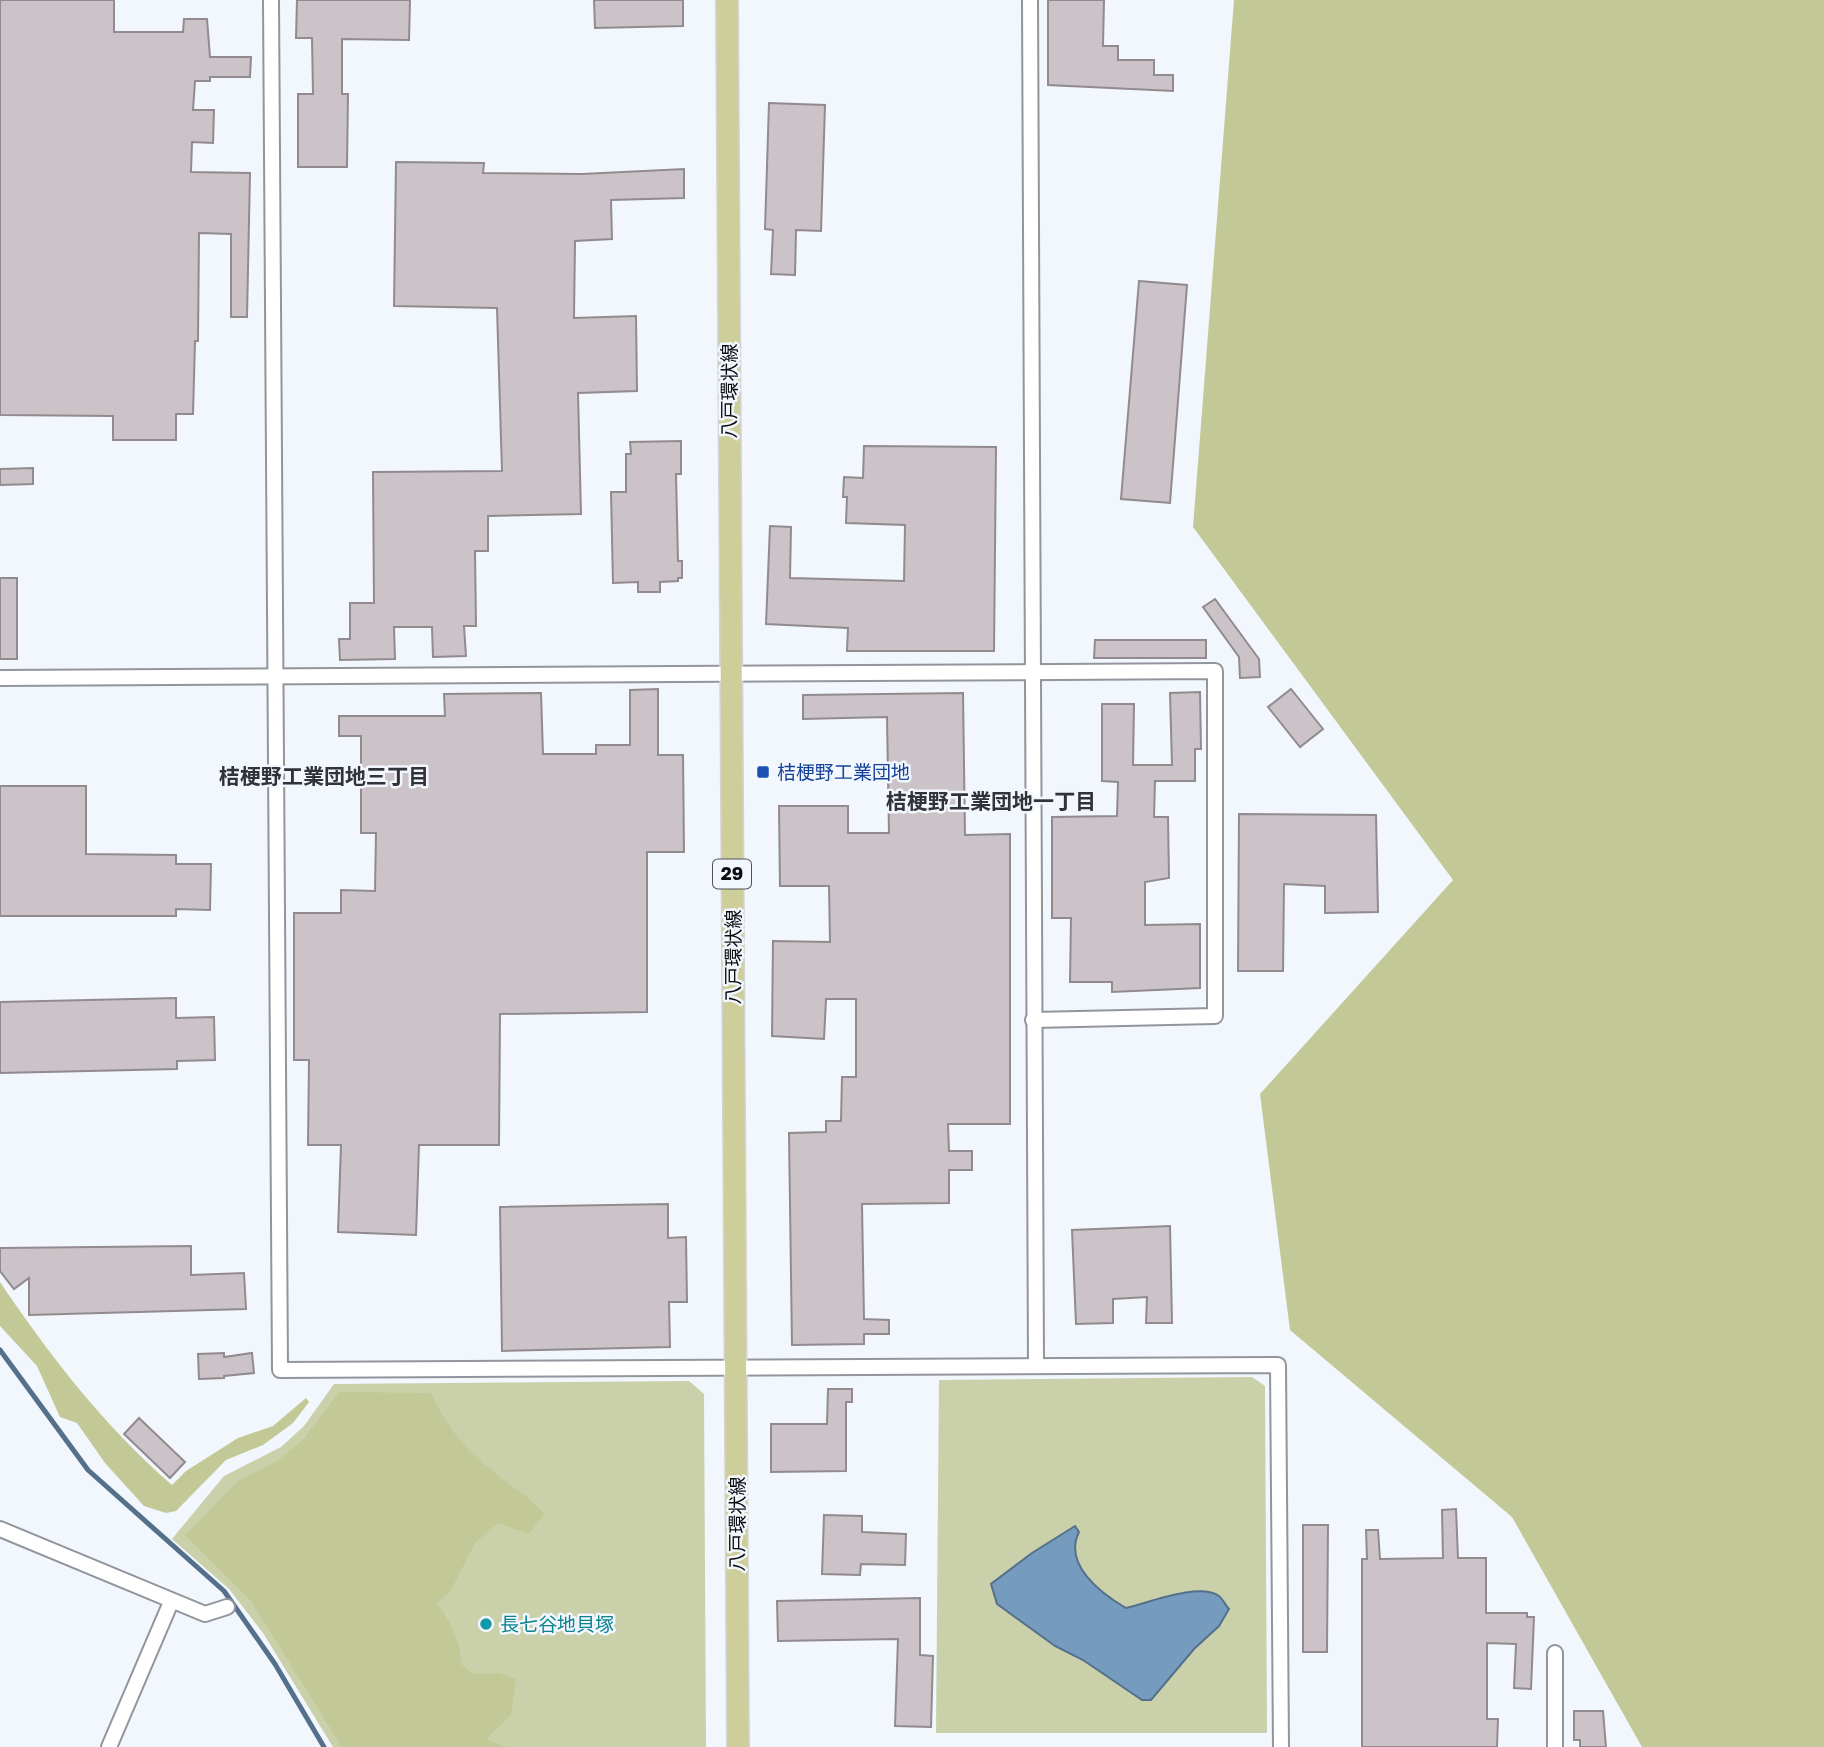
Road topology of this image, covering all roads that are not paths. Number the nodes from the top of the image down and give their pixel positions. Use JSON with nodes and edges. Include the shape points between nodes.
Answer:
{"nodes":[{"id":1,"x":271,"y":0,"type":"edge"},
{"id":2,"x":727,"y":0,"type":"edge"},
{"id":3,"x":1030,"y":0,"type":"edge"},
{"id":4,"x":1033,"y":672,"type":"junction"},
{"id":5,"x":731,"y":676,"type":"junction"},
{"id":6,"x":0,"y":678,"type":"edge"},
{"id":7,"x":276,"y":678,"type":"junction"},
{"id":8,"x":1033,"y":1020,"type":"junction"},
{"id":9,"x":1035,"y":1364,"type":"junction"},
{"id":10,"x":736,"y":1367,"type":"junction"},
{"id":11,"x":0,"y":1529,"type":"edge"},
{"id":12,"x":171,"y":1602,"type":"junction"},
{"id":13,"x":227,"y":1607,"type":"dead end"},
{"id":14,"x":1555,"y":1653,"type":"dead end"},
{"id":15,"x":109,"y":1747,"type":"edge"},
{"id":16,"x":737,"y":1747,"type":"edge"},
{"id":17,"x":1281,"y":1747,"type":"edge"},
{"id":18,"x":1555,"y":1747,"type":"edge"}],
"edges":[{"from":1,"to":7,"type":"street"},
{"from":2,"to":5,"type":"main road","name":"八戸環状線","number":"29"},
{"from":3,"to":4,"type":"street"},
{"from":4,"to":5,"type":"street"},
{"from":4,"to":8,"type":"street"},
{"from":4,"to":8,"type":"street","via":[[1215,671],[1215,1016]]},
{"from":5,"to":7,"type":"street"},
{"from":5,"to":10,"type":"main road","name":"八戸環状線","number":"29"},
{"from":6,"to":7,"type":"street"},
{"from":7,"to":10,"type":"street","via":[[280,1370]]},
{"from":8,"to":9,"type":"street"},
{"from":9,"to":10,"type":"street"},
{"from":9,"to":17,"type":"street","via":[[1278,1365]]},
{"from":10,"to":16,"type":"main road","name":"八戸環状線","number":"29"},
{"from":11,"to":12,"type":"street"},
{"from":12,"to":13,"type":"street","via":[[205,1614]]},
{"from":12,"to":15,"type":"street"},
{"from":14,"to":18,"type":"street"}]}
